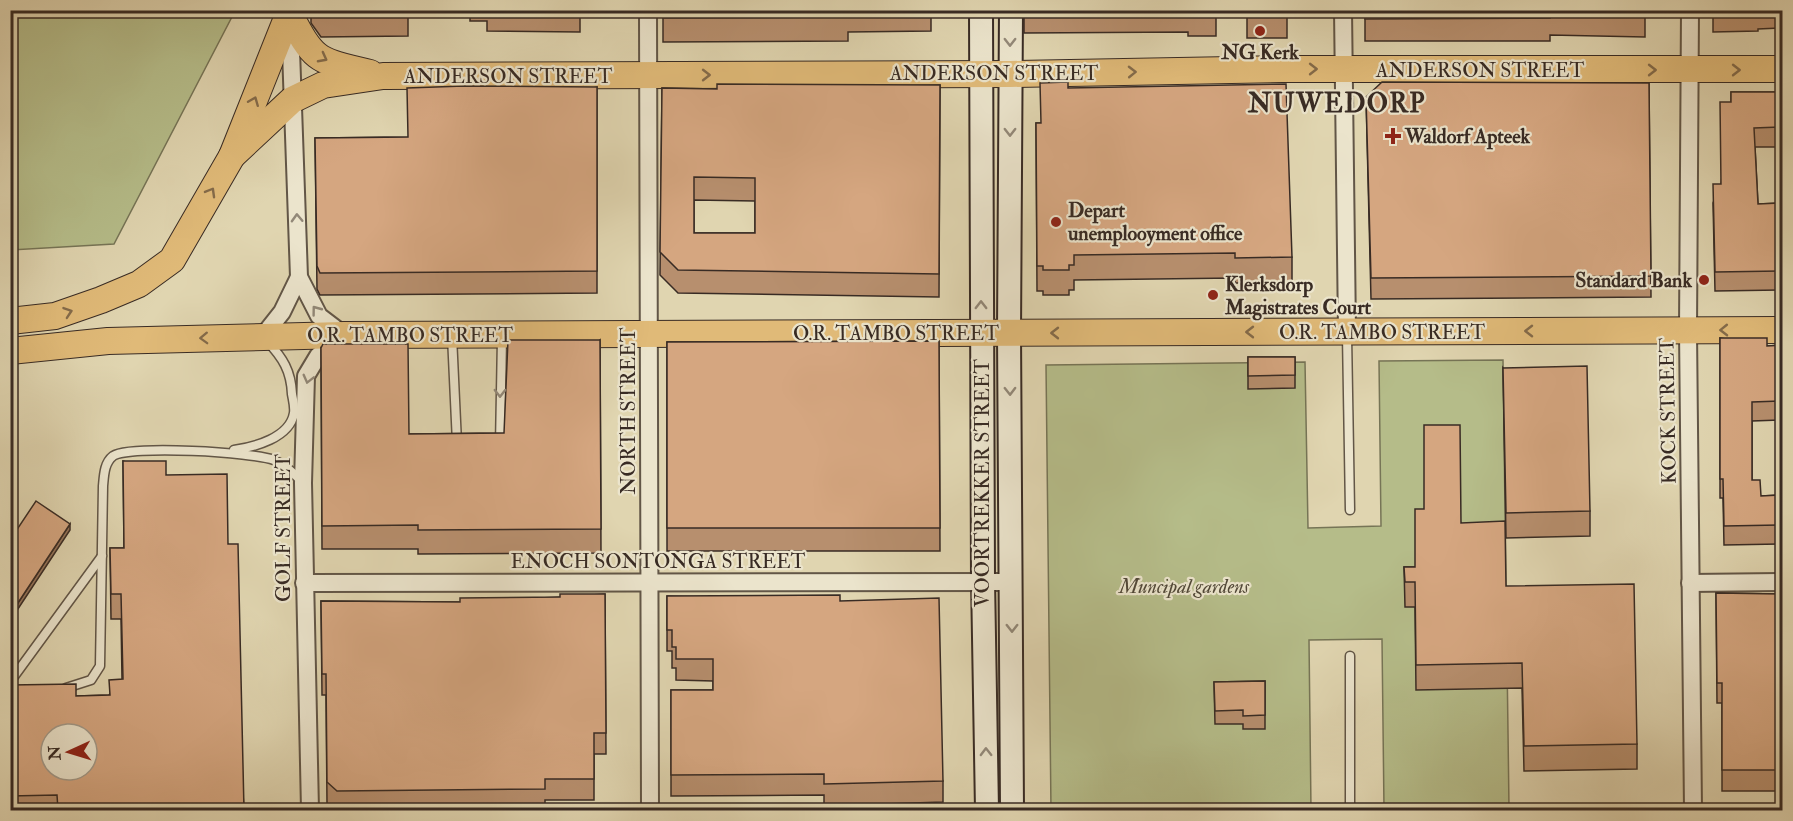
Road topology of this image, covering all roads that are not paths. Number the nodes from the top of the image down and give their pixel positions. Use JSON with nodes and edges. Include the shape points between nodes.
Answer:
{"nodes":[{"id":1,"x":648,"y":10,"type":"edge"},
{"id":2,"x":981,"y":10,"type":"edge"},
{"id":3,"x":1011,"y":10,"type":"edge"},
{"id":4,"x":1343,"y":10,"type":"edge"},
{"id":5,"x":1690,"y":10,"type":"edge"},
{"id":6,"x":290,"y":12,"type":"edge"},
{"id":7,"x":1343,"y":69,"type":"junction"},
{"id":8,"x":1782,"y":69,"type":"edge"},
{"id":9,"x":1690,"y":70,"type":"junction"},
{"id":10,"x":981,"y":73,"type":"junction"},
{"id":11,"x":1010,"y":74,"type":"junction"},
{"id":12,"x":383,"y":76,"type":"junction"},
{"id":13,"x":647,"y":76,"type":"junction"},
{"id":14,"x":292,"y":100,"type":"junction"},
{"id":15,"x":232,"y":156,"type":"junction"},
{"id":16,"x":299,"y":277,"type":"junction"},
{"id":17,"x":10,"y":321,"type":"edge"},
{"id":18,"x":1782,"y":330,"type":"edge"},
{"id":19,"x":1688,"y":331,"type":"junction"},
{"id":20,"x":981,"y":332,"type":"junction"},
{"id":21,"x":1347,"y":332,"type":"junction"},
{"id":22,"x":1009,"y":333,"type":"junction"},
{"id":23,"x":452,"y":334,"type":"junction"},
{"id":24,"x":502,"y":334,"type":"junction"},
{"id":25,"x":649,"y":334,"type":"junction"},
{"id":26,"x":344,"y":335,"type":"junction"},
{"id":27,"x":262,"y":336,"type":"junction"},
{"id":28,"x":10,"y":351,"type":"edge"},
{"id":29,"x":489,"y":449,"type":"edge"},
{"id":30,"x":462,"y":450,"type":"edge"},
{"id":31,"x":221,"y":452,"type":"junction"},
{"id":32,"x":303,"y":483,"type":"junction"},
{"id":33,"x":1350,"y":510,"type":"dead end"},
{"id":34,"x":102,"y":556,"type":"junction"},
{"id":35,"x":983,"y":580,"type":"junction"},
{"id":36,"x":649,"y":582,"type":"junction"},
{"id":37,"x":1012,"y":582,"type":"junction"},
{"id":38,"x":1782,"y":582,"type":"edge"},
{"id":39,"x":304,"y":583,"type":"junction"},
{"id":40,"x":1690,"y":583,"type":"junction"},
{"id":41,"x":1350,"y":656,"type":"dead end"},
{"id":42,"x":10,"y":682,"type":"edge"},
{"id":43,"x":10,"y":688,"type":"edge"},
{"id":44,"x":20,"y":688,"type":"edge"},
{"id":45,"x":61,"y":688,"type":"edge"},
{"id":46,"x":310,"y":810,"type":"edge"},
{"id":47,"x":650,"y":810,"type":"edge"},
{"id":48,"x":987,"y":810,"type":"edge"},
{"id":49,"x":1012,"y":810,"type":"edge"},
{"id":50,"x":1350,"y":810,"type":"edge"},
{"id":51,"x":1693,"y":810,"type":"edge"}],
"edges":[{"from":1,"to":13,"type":"street","name":"NORTH STREET"},
{"from":2,"to":10,"type":"street","name":"VOORTREKKER STREET"},
{"from":3,"to":11,"type":"street","name":"VOORTREKKER STREET","one_way":true},
{"from":4,"to":7,"type":"street"},
{"from":5,"to":9,"type":"street","name":"KOCK STREET"},
{"from":6,"to":12,"type":"main road","one_way":true,"via":[[309,50],[326,62]]},
{"from":6,"to":14,"type":"street"},
{"from":15,"to":6,"type":"main road","one_way":true},
{"from":7,"to":9,"type":"main road","name":"ANDERSON STREET","one_way":true},
{"from":11,"to":7,"type":"main road","name":"ANDERSON STREET","one_way":true},
{"from":7,"to":21,"type":"street"},
{"from":9,"to":8,"type":"main road","name":"ANDERSON STREET","one_way":true},
{"from":9,"to":19,"type":"street","name":"KOCK STREET"},
{"from":10,"to":11,"type":"main road","name":"ANDERSON STREET"},
{"from":13,"to":10,"type":"main road","name":"ANDERSON STREET","one_way":true},
{"from":20,"to":10,"type":"street","name":"VOORTREKKER STREET","one_way":true},
{"from":11,"to":22,"type":"street","name":"VOORTREKKER STREET","one_way":true},
{"from":12,"to":13,"type":"main road","name":"ANDERSON STREET"},
{"from":12,"to":14,"type":"main road","name":"ANDERSON STREET","via":[[323,85]]},
{"from":13,"to":25,"type":"street","name":"NORTH STREET"},
{"from":14,"to":15,"type":"main road","name":"ANDERSON STREET"},
{"from":16,"to":14,"type":"street","one_way":true},
{"from":17,"to":15,"type":"main road","one_way":true,"via":[[56,316],[101,300],[139,284],[172,260]]},
{"from":26,"to":16,"type":"street","one_way":true,"via":[[319,316]]},
{"from":16,"to":27,"type":"street","via":[[282,312]]},
{"from":18,"to":19,"type":"main road","name":"O.R. TAMBO STREET","one_way":true},
{"from":19,"to":21,"type":"main road","name":"O.R. TAMBO STREET","one_way":true},
{"from":19,"to":40,"type":"street","name":"KOCK STREET"},
{"from":20,"to":22,"type":"main road","name":"O.R. TAMBO STREET"},
{"from":20,"to":25,"type":"main road","name":"O.R. TAMBO STREET"},
{"from":20,"to":35,"type":"street","name":"VOORTREKKER STREET"},
{"from":21,"to":22,"type":"main road","name":"O.R. TAMBO STREET","one_way":true},
{"from":21,"to":33,"type":"lane"},
{"from":22,"to":37,"type":"street","name":"VOORTREKKER STREET","one_way":true},
{"from":23,"to":24,"type":"main road","name":"O.R. TAMBO STREET"},
{"from":23,"to":26,"type":"main road","name":"O.R. TAMBO STREET"},
{"from":23,"to":30,"type":"lane","via":[[457,445]]},
{"from":24,"to":25,"type":"main road","name":"O.R. TAMBO STREET"},
{"from":24,"to":29,"type":"lane","one_way":true,"via":[[501,440],[498,447]]},
{"from":25,"to":36,"type":"street","name":"NORTH STREET"},
{"from":26,"to":27,"type":"main road","name":"O.R. TAMBO STREET"},
{"from":26,"to":32,"type":"street","name":"GOLF STREET","one_way":true,"via":[[318,356],[306,376]]},
{"from":27,"to":28,"type":"main road","name":"O.R. TAMBO STREET","one_way":true,"via":[[108,341]]},
{"from":27,"to":31,"type":"lane","via":[[283,358],[291,377],[294,414],[271,440],[256,447]]},
{"from":31,"to":32,"type":"lane","via":[[276,461]]},
{"from":31,"to":34,"type":"lane","via":[[132,451],[114,456],[104,473]]},
{"from":32,"to":39,"type":"street","name":"GOLF STREET"},
{"from":34,"to":42,"type":"lane"},
{"from":34,"to":45,"type":"lane","via":[[100,666],[91,680]]},
{"from":35,"to":36,"type":"street","name":"ENOCH SONTONGA STREET"},
{"from":35,"to":37,"type":"street","name":"ENOCH SONTONGA STREET"},
{"from":48,"to":35,"type":"street","name":"VOORTREKKER STREET","one_way":true},
{"from":36,"to":39,"type":"street","name":"ENOCH SONTONGA STREET"},
{"from":36,"to":47,"type":"street","name":"NORTH STREET"},
{"from":37,"to":49,"type":"street","name":"VOORTREKKER STREET","one_way":true},
{"from":38,"to":40,"type":"street"},
{"from":39,"to":46,"type":"street","name":"GOLF STREET"},
{"from":40,"to":51,"type":"street","name":"KOCK STREET"},
{"from":41,"to":50,"type":"lane"},
{"from":43,"to":44,"type":"lane"}]}
